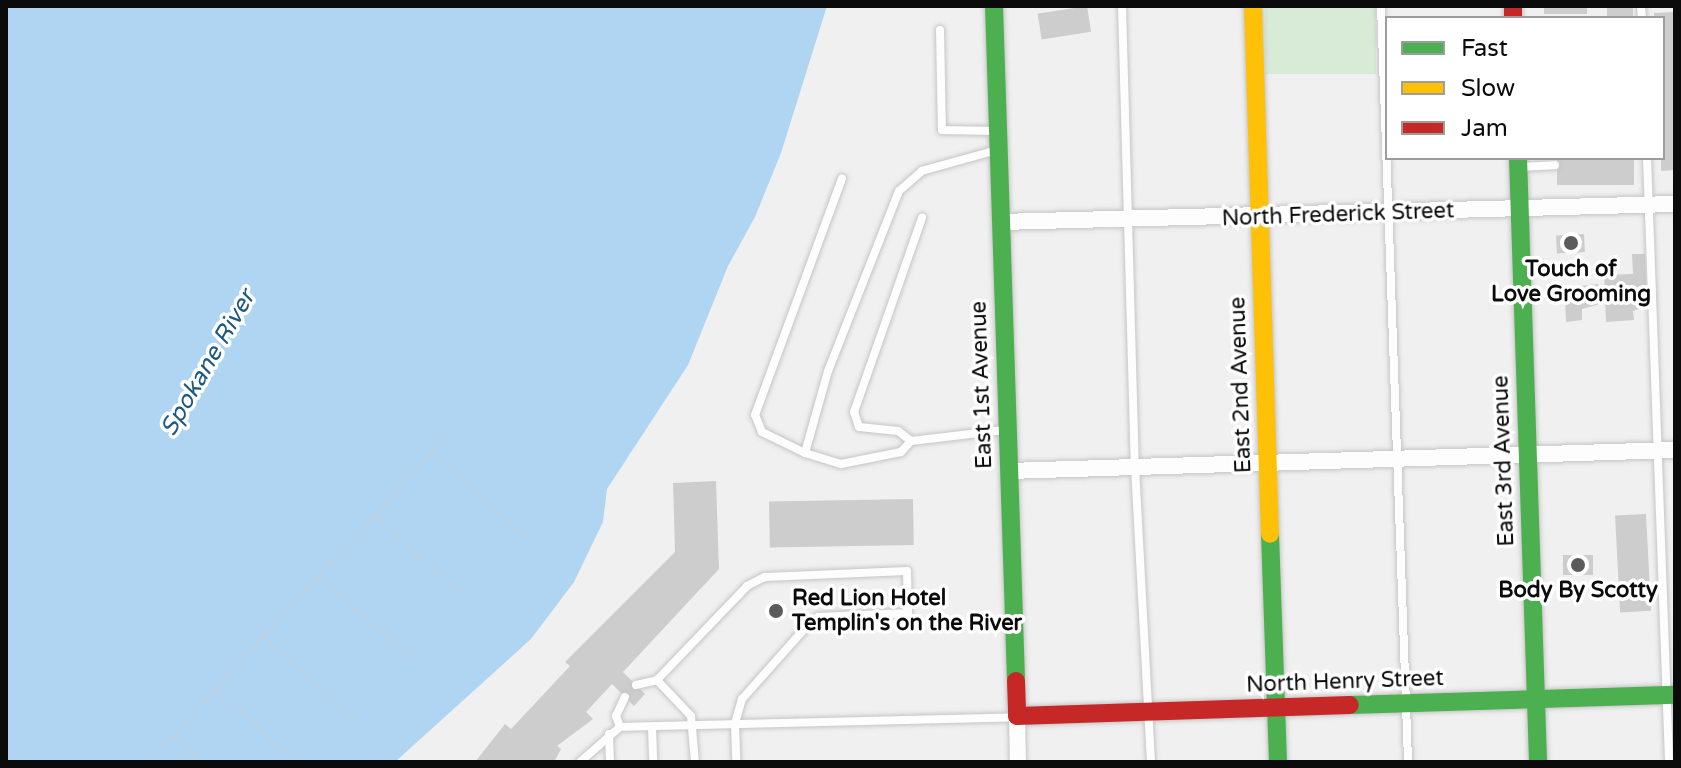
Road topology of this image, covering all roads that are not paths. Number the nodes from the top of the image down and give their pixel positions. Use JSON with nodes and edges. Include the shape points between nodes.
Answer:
{"nodes":[{"id":1,"x":994,"y":6,"type":"edge"},
{"id":2,"x":1122,"y":6,"type":"edge"},
{"id":3,"x":1253,"y":6,"type":"edge"},
{"id":4,"x":1381,"y":6,"type":"edge"},
{"id":5,"x":940,"y":30,"type":"dead end"},
{"id":6,"x":998,"y":140,"type":"junction"},
{"id":7,"x":1385,"y":145,"type":"edge"},
{"id":8,"x":1385,"y":160,"type":"edge"},
{"id":9,"x":1647,"y":160,"type":"edge"},
{"id":10,"x":1518,"y":162,"type":"edge"},
{"id":11,"x":1555,"y":165,"type":"dead end"},
{"id":12,"x":842,"y":178,"type":"dead end"},
{"id":13,"x":1675,"y":204,"type":"edge"},
{"id":14,"x":1649,"y":205,"type":"junction"},
{"id":15,"x":1519,"y":209,"type":"junction"},
{"id":16,"x":1387,"y":214,"type":"junction"},
{"id":17,"x":1258,"y":217,"type":"junction"},
{"id":18,"x":922,"y":218,"type":"dead end"},
{"id":19,"x":1127,"y":220,"type":"junction"},
{"id":20,"x":1000,"y":222,"type":"junction"},
{"id":21,"x":1007,"y":430,"type":"junction"},
{"id":22,"x":911,"y":441,"type":"junction"},
{"id":23,"x":1675,"y":450,"type":"edge"},
{"id":24,"x":1656,"y":451,"type":"junction"},
{"id":25,"x":805,"y":453,"type":"junction"},
{"id":26,"x":1528,"y":455,"type":"junction"},
{"id":27,"x":1396,"y":456,"type":"junction"},
{"id":28,"x":1268,"y":459,"type":"junction"},
{"id":29,"x":1135,"y":467,"type":"junction"},
{"id":30,"x":1009,"y":471,"type":"junction"},
{"id":31,"x":657,"y":680,"type":"junction"},
{"id":32,"x":636,"y":685,"type":"dead end"},
{"id":33,"x":1671,"y":695,"type":"edge"},
{"id":34,"x":625,"y":697,"type":"dead end"},
{"id":35,"x":1536,"y":700,"type":"junction"},
{"id":36,"x":1407,"y":704,"type":"junction"},
{"id":37,"x":1276,"y":709,"type":"junction"},
{"id":38,"x":1150,"y":713,"type":"junction"},
{"id":39,"x":1017,"y":716,"type":"junction"},
{"id":40,"x":735,"y":724,"type":"junction"},
{"id":41,"x":693,"y":725,"type":"junction"},
{"id":42,"x":620,"y":727,"type":"junction"},
{"id":43,"x":652,"y":727,"type":"junction"},
{"id":44,"x":609,"y":734,"type":"junction"},
{"id":45,"x":580,"y":762,"type":"edge"},
{"id":46,"x":610,"y":762,"type":"edge"},
{"id":47,"x":653,"y":762,"type":"edge"},
{"id":48,"x":695,"y":762,"type":"edge"},
{"id":49,"x":736,"y":762,"type":"edge"},
{"id":50,"x":1018,"y":762,"type":"edge"},
{"id":51,"x":1151,"y":762,"type":"edge"},
{"id":52,"x":1278,"y":762,"type":"edge"},
{"id":53,"x":1408,"y":762,"type":"edge"},
{"id":54,"x":1538,"y":762,"type":"edge"},
{"id":55,"x":1669,"y":762,"type":"edge"}],
"edges":[{"from":1,"to":6,"type":"street","name":"East 1st Avenue"},
{"from":2,"to":19,"type":"lane"},
{"from":3,"to":17,"type":"street","name":"East 2nd Avenue"},
{"from":4,"to":7,"type":"lane"},
{"from":5,"to":6,"type":"lane","via":[[942,130]]},
{"from":6,"to":20,"type":"street","name":"East 1st Avenue"},
{"from":6,"to":25,"type":"lane","via":[[922,171],[899,191],[828,371]]},
{"from":8,"to":16,"type":"lane"},
{"from":9,"to":14,"type":"lane"},
{"from":10,"to":11,"type":"lane"},
{"from":10,"to":15,"type":"street","name":"East 3rd Avenue"},
{"from":12,"to":25,"type":"lane","via":[[755,415],[762,432]]},
{"from":13,"to":14,"type":"street","name":"North Frederick Street"},
{"from":14,"to":15,"type":"street","name":"North Frederick Street"},
{"from":14,"to":24,"type":"lane"},
{"from":15,"to":16,"type":"street","name":"North Frederick Street"},
{"from":15,"to":26,"type":"street","name":"East 3rd Avenue"},
{"from":16,"to":17,"type":"street","name":"North Frederick Street"},
{"from":16,"to":27,"type":"lane"},
{"from":17,"to":19,"type":"street","name":"North Frederick Street"},
{"from":17,"to":28,"type":"street","name":"East 2nd Avenue"},
{"from":18,"to":22,"type":"lane","via":[[854,412],[859,427],[898,431]]},
{"from":19,"to":20,"type":"street","name":"North Frederick Street"},
{"from":19,"to":29,"type":"lane"},
{"from":20,"to":21,"type":"street","name":"East 1st Avenue"},
{"from":21,"to":22,"type":"lane"},
{"from":21,"to":30,"type":"street","name":"East 1st Avenue"},
{"from":22,"to":25,"type":"lane","via":[[901,452],[841,464]]},
{"from":23,"to":24,"type":"street"},
{"from":24,"to":26,"type":"street"},
{"from":24,"to":33,"type":"lane"},
{"from":26,"to":27,"type":"street"},
{"from":26,"to":35,"type":"street","name":"East 3rd Avenue"},
{"from":27,"to":28,"type":"street"},
{"from":27,"to":36,"type":"lane"},
{"from":28,"to":29,"type":"street"},
{"from":28,"to":37,"type":"street","name":"East 2nd Avenue"},
{"from":29,"to":30,"type":"street"},
{"from":29,"to":38,"type":"lane"},
{"from":30,"to":39,"type":"street","name":"East 1st Avenue"},
{"from":31,"to":32,"type":"lane"},
{"from":31,"to":40,"type":"lane","via":[[754,580],[907,571],[908,613],[818,617],[742,699]]},
{"from":31,"to":41,"type":"lane","via":[[691,716]]},
{"from":33,"to":35,"type":"street","name":"North Henry Street"},
{"from":33,"to":55,"type":"lane"},
{"from":34,"to":42,"type":"lane","via":[[616,716]]},
{"from":35,"to":36,"type":"street","name":"North Henry Street"},
{"from":35,"to":54,"type":"street","name":"East 3rd Avenue"},
{"from":36,"to":37,"type":"street","name":"North Henry Street"},
{"from":36,"to":53,"type":"lane"},
{"from":37,"to":38,"type":"street","name":"North Henry Street"},
{"from":37,"to":52,"type":"street","name":"East 2nd Avenue"},
{"from":38,"to":39,"type":"street","name":"North Henry Street"},
{"from":38,"to":51,"type":"lane"},
{"from":39,"to":40,"type":"lane"},
{"from":39,"to":50,"type":"street","name":"East 1st Avenue"},
{"from":40,"to":41,"type":"lane"},
{"from":40,"to":49,"type":"lane"},
{"from":41,"to":43,"type":"lane"},
{"from":41,"to":48,"type":"lane"},
{"from":42,"to":43,"type":"lane"},
{"from":42,"to":44,"type":"lane"},
{"from":43,"to":47,"type":"lane"},
{"from":44,"to":45,"type":"lane"},
{"from":44,"to":46,"type":"lane"}]}
